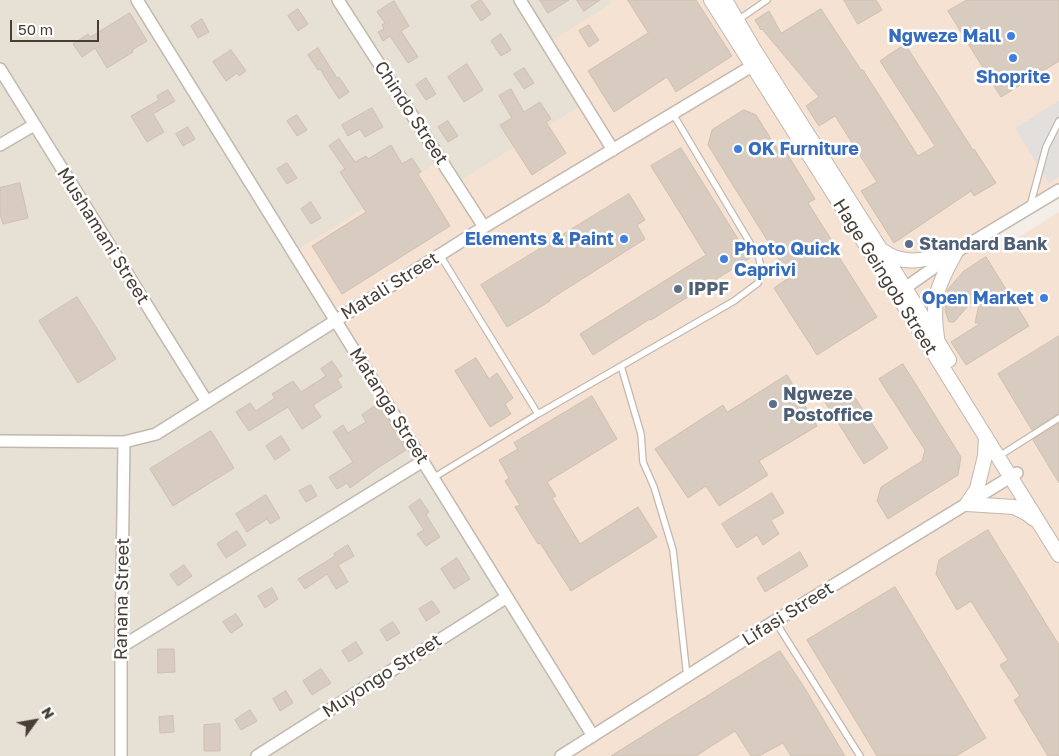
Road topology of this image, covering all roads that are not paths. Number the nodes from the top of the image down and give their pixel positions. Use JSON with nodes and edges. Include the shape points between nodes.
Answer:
{"nodes":[{"id":1,"x":137,"y":0,"type":"edge"},
{"id":2,"x":338,"y":0,"type":"edge"},
{"id":3,"x":520,"y":0,"type":"edge"},
{"id":4,"x":711,"y":0,"type":"edge"},
{"id":5,"x":725,"y":0,"type":"edge"},
{"id":6,"x":767,"y":0,"type":"edge"},
{"id":7,"x":737,"y":21,"type":"junction"},
{"id":8,"x":756,"y":63,"type":"junction"},
{"id":9,"x":0,"y":69,"type":"edge"},
{"id":10,"x":672,"y":114,"type":"junction"},
{"id":11,"x":1059,"y":121,"type":"edge"},
{"id":12,"x":34,"y":125,"type":"junction"},
{"id":13,"x":0,"y":145,"type":"edge"},
{"id":14,"x":613,"y":150,"type":"junction"},
{"id":15,"x":1059,"y":190,"type":"edge"},
{"id":16,"x":1029,"y":208,"type":"junction"},
{"id":17,"x":484,"y":227,"type":"junction"},
{"id":18,"x":880,"y":250,"type":"junction"},
{"id":19,"x":956,"y":252,"type":"junction"},
{"id":20,"x":440,"y":255,"type":"junction"},
{"id":21,"x":901,"y":291,"type":"junction"},
{"id":22,"x":336,"y":320,"type":"junction"},
{"id":23,"x":938,"y":343,"type":"junction"},
{"id":24,"x":621,"y":366,"type":"junction"},
{"id":25,"x":207,"y":402,"type":"junction"},
{"id":26,"x":538,"y":414,"type":"junction"},
{"id":27,"x":1059,"y":418,"type":"edge"},
{"id":28,"x":986,"y":437,"type":"junction"},
{"id":29,"x":0,"y":441,"type":"edge"},
{"id":30,"x":124,"y":442,"type":"junction"},
{"id":31,"x":1004,"y":453,"type":"junction"},
{"id":32,"x":423,"y":461,"type":"junction"},
{"id":33,"x":1013,"y":475,"type":"junction"},
{"id":34,"x":434,"y":478,"type":"junction"},
{"id":35,"x":967,"y":504,"type":"junction"},
{"id":36,"x":1038,"y":522,"type":"junction"},
{"id":37,"x":1059,"y":541,"type":"edge"},
{"id":38,"x":1059,"y":554,"type":"edge"},
{"id":39,"x":507,"y":597,"type":"junction"},
{"id":40,"x":775,"y":622,"type":"junction"},
{"id":41,"x":121,"y":647,"type":"junction"},
{"id":42,"x":687,"y":677,"type":"junction"},
{"id":43,"x":593,"y":736,"type":"junction"},
{"id":44,"x":121,"y":756,"type":"edge"},
{"id":45,"x":258,"y":756,"type":"edge"},
{"id":46,"x":561,"y":756,"type":"edge"},
{"id":47,"x":860,"y":756,"type":"edge"}],
"edges":[{"from":1,"to":22,"type":"street","name":"Matanga Street"},
{"from":2,"to":17,"type":"street","name":"Chindo Street"},
{"from":3,"to":14,"type":"street"},
{"from":4,"to":8,"type":"street","name":"Hage Geingob Street"},
{"from":5,"to":7,"type":"street","name":"Hage Geingob Street"},
{"from":6,"to":7,"type":"lane"},
{"from":7,"to":8,"type":"street","name":"Hage Geingob Street"},
{"from":8,"to":10,"type":"street","name":"Matali Street"},
{"from":8,"to":18,"type":"street","name":"Hage Geingob Street"},
{"from":8,"to":21,"type":"street","name":"Hage Geingob Street"},
{"from":9,"to":12,"type":"street","name":"Mushamani Street"},
{"from":10,"to":14,"type":"street","name":"Matali Street"},
{"from":10,"to":24,"type":"lane","via":[[758,258],[762,273],[758,283],[734,300]]},
{"from":11,"to":16,"type":"lane","via":[[1046,147]]},
{"from":12,"to":13,"type":"street"},
{"from":12,"to":25,"type":"street","name":"Mushamani Street"},
{"from":14,"to":17,"type":"street","name":"Matali Street"},
{"from":15,"to":16,"type":"street"},
{"from":16,"to":19,"type":"street"},
{"from":17,"to":20,"type":"street","name":"Matali Street"},
{"from":18,"to":19,"type":"street","via":[[892,257],[920,261]]},
{"from":18,"to":21,"type":"street","name":"Hage Geingob Street"},
{"from":19,"to":21,"type":"street"},
{"from":19,"to":23,"type":"street","via":[[937,292],[934,310]]},
{"from":20,"to":22,"type":"street","name":"Matali Street"},
{"from":20,"to":26,"type":"lane"},
{"from":21,"to":23,"type":"street","name":"Hage Geingob Street"},
{"from":21,"to":28,"type":"street","name":"Hage Geingob Street"},
{"from":22,"to":25,"type":"street","name":"Matali Street"},
{"from":22,"to":32,"type":"street","name":"Matanga Street"},
{"from":23,"to":31,"type":"street","name":"Hage Geingob Street"},
{"from":24,"to":26,"type":"lane"},
{"from":24,"to":42,"type":"lane","via":[[641,434],[643,462],[654,487],[672,550]]},
{"from":25,"to":30,"type":"street","name":"Matali Street","via":[[156,434]]},
{"from":26,"to":34,"type":"lane"},
{"from":27,"to":31,"type":"lane"},
{"from":28,"to":33,"type":"street","name":"Hage Geingob Street"},
{"from":28,"to":35,"type":"street","via":[[977,489]]},
{"from":29,"to":30,"type":"street","name":"Matali Street"},
{"from":30,"to":41,"type":"street","name":"Ranana Street"},
{"from":31,"to":33,"type":"street","name":"Hage Geingob Street"},
{"from":32,"to":34,"type":"street","name":"Matanga Street"},
{"from":32,"to":41,"type":"street"},
{"from":33,"to":35,"type":"street","name":"Lifasi Street"},
{"from":33,"to":36,"type":"street","name":"Hage Geingob Street"},
{"from":33,"to":37,"type":"street","name":"Hage Geingob Street"},
{"from":34,"to":39,"type":"street","name":"Matanga Street"},
{"from":35,"to":36,"type":"street","via":[[1014,507]]},
{"from":35,"to":40,"type":"street","name":"Lifasi Street"},
{"from":36,"to":38,"type":"street","name":"Hage Geingob Street"},
{"from":39,"to":43,"type":"street","name":"Matanga Street"},
{"from":39,"to":45,"type":"street","name":"Muyongo Street"},
{"from":40,"to":42,"type":"street","name":"Lifasi Street"},
{"from":40,"to":47,"type":"lane"},
{"from":41,"to":44,"type":"street","name":"Ranana Street"},
{"from":42,"to":43,"type":"street","name":"Lifasi Street"},
{"from":43,"to":46,"type":"street","name":"Lifasi Street"}]}
